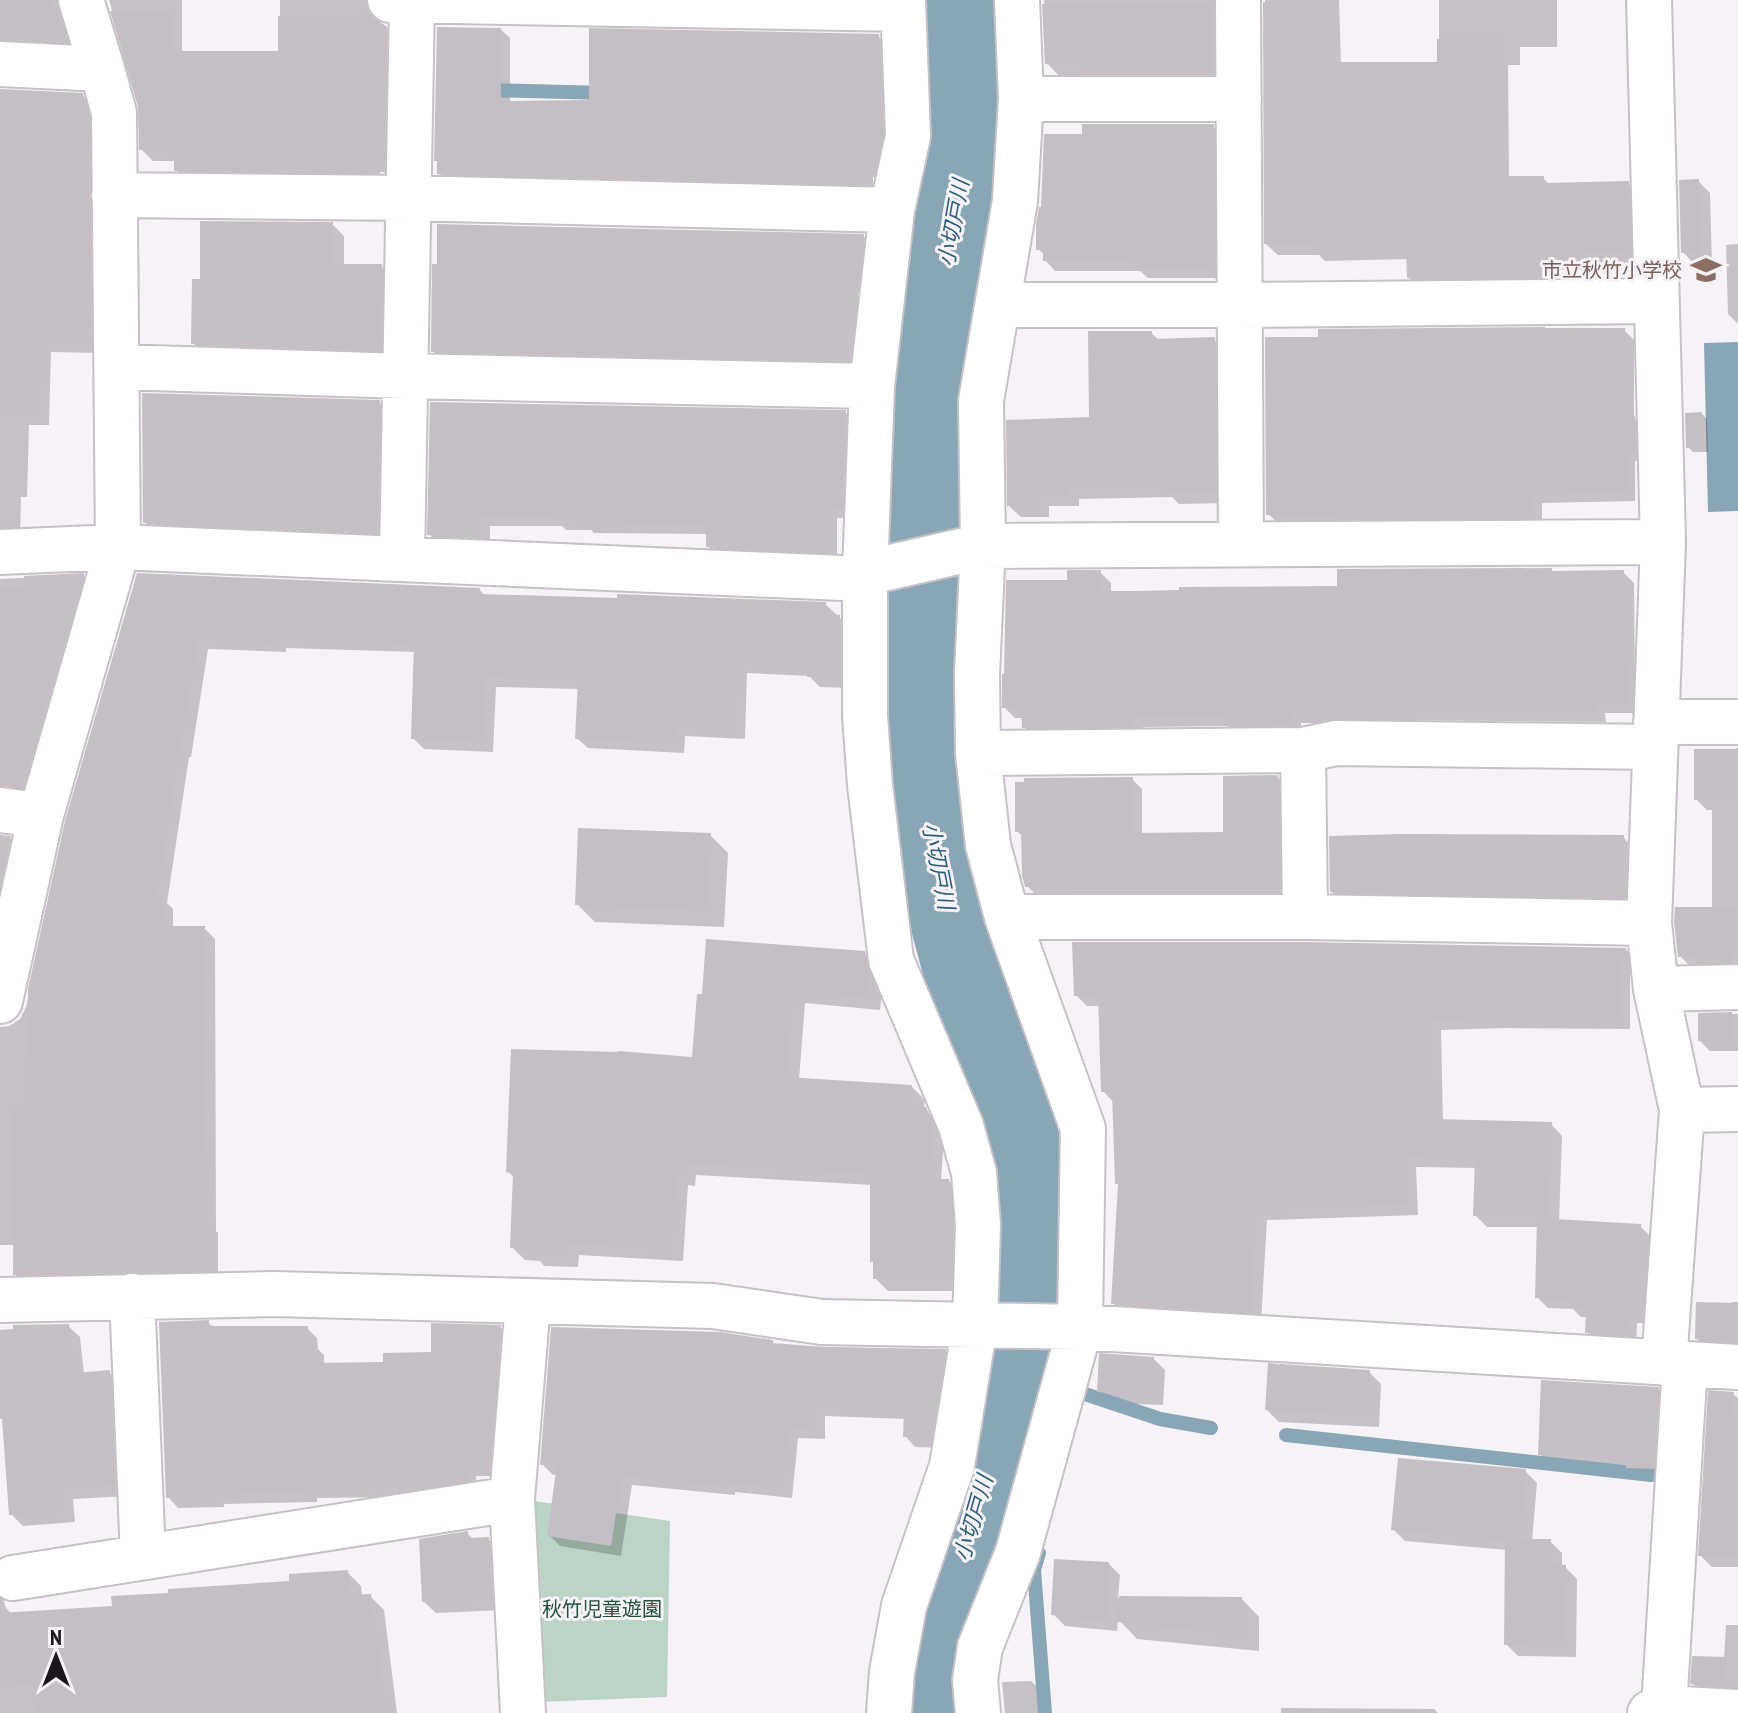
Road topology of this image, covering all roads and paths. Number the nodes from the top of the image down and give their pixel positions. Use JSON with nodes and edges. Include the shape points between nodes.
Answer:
{"nodes":[{"id":1,"x":81,"y":0,"type":"edge"},
{"id":2,"x":390,"y":0,"type":"edge"},
{"id":3,"x":412,"y":0,"type":"edge"},
{"id":4,"x":1017,"y":0,"type":"edge"},
{"id":5,"x":1238,"y":0,"type":"edge"},
{"id":6,"x":1649,"y":0,"type":"edge"},
{"id":7,"x":903,"y":4,"type":"edge"},
{"id":8,"x":0,"y":64,"type":"edge"},
{"id":9,"x":102,"y":69,"type":"junction"},
{"id":10,"x":1021,"y":99,"type":"junction"},
{"id":11,"x":1239,"y":99,"type":"junction"},
{"id":12,"x":114,"y":195,"type":"junction"},
{"id":13,"x":408,"y":198,"type":"junction"},
{"id":14,"x":892,"y":210,"type":"junction"},
{"id":15,"x":1657,"y":301,"type":"junction"},
{"id":16,"x":998,"y":305,"type":"junction"},
{"id":17,"x":1240,"y":305,"type":"junction"},
{"id":18,"x":118,"y":367,"type":"junction"},
{"id":19,"x":405,"y":376,"type":"junction"},
{"id":20,"x":872,"y":386,"type":"junction"},
{"id":21,"x":1663,"y":542,"type":"junction"},
{"id":22,"x":1241,"y":544,"type":"junction"},
{"id":23,"x":118,"y":547,"type":"junction"},
{"id":24,"x":973,"y":548,"type":"junction"},
{"id":25,"x":0,"y":552,"type":"edge"},
{"id":26,"x":402,"y":559,"type":"junction"},
{"id":27,"x":869,"y":574,"type":"junction"},
{"id":28,"x":1738,"y":722,"type":"edge"},
{"id":29,"x":1656,"y":734,"type":"junction"},
{"id":30,"x":1303,"y":750,"type":"junction"},
{"id":31,"x":978,"y":753,"type":"junction"},
{"id":32,"x":20,"y":813,"type":"edge"},
{"id":33,"x":1007,"y":917,"type":"junction"},
{"id":34,"x":1305,"y":917,"type":"junction"},
{"id":35,"x":1649,"y":923,"type":"junction"},
{"id":36,"x":1738,"y":987,"type":"edge"},
{"id":37,"x":1656,"y":989,"type":"junction"},
{"id":38,"x":0,"y":1001,"type":"edge"},
{"id":39,"x":1738,"y":1109,"type":"edge"},
{"id":40,"x":1682,"y":1110,"type":"junction"},
{"id":41,"x":132,"y":1296,"type":"junction"},
{"id":42,"x":0,"y":1300,"type":"edge"},
{"id":43,"x":528,"y":1302,"type":"junction"},
{"id":44,"x":979,"y":1325,"type":"junction"},
{"id":45,"x":1072,"y":1327,"type":"junction"},
{"id":46,"x":1674,"y":1364,"type":"junction"},
{"id":47,"x":1738,"y":1367,"type":"edge"},
{"id":48,"x":512,"y":1499,"type":"junction"},
{"id":49,"x":143,"y":1557,"type":"junction"},
{"id":50,"x":13,"y":1578,"type":"dead end"},
{"id":51,"x":1657,"y":1711,"type":"edge"},
{"id":52,"x":1738,"y":1712,"type":"edge"},
{"id":53,"x":523,"y":1713,"type":"edge"},
{"id":54,"x":889,"y":1713,"type":"edge"},
{"id":55,"x":978,"y":1713,"type":"edge"}],
"edges":[{"from":1,"to":9,"type":"street"},
{"from":2,"to":3,"type":"street"},
{"from":3,"to":7,"type":"street"},
{"from":3,"to":13,"type":"street"},
{"from":4,"to":10,"type":"street"},
{"from":5,"to":11,"type":"street"},
{"from":6,"to":15,"type":"street"},
{"from":7,"to":14,"type":"street","via":[[908,136]]},
{"from":8,"to":9,"type":"street"},
{"from":9,"to":12,"type":"street","via":[[114,113]]},
{"from":10,"to":11,"type":"street"},
{"from":10,"to":16,"type":"street","via":[[1015,201]]},
{"from":11,"to":17,"type":"street"},
{"from":12,"to":13,"type":"street"},
{"from":12,"to":18,"type":"street"},
{"from":13,"to":14,"type":"street"},
{"from":13,"to":19,"type":"street"},
{"from":14,"to":20,"type":"street"},
{"from":15,"to":17,"type":"street"},
{"from":15,"to":21,"type":"street"},
{"from":16,"to":17,"type":"street"},
{"from":16,"to":24,"type":"street","via":[[981,401]]},
{"from":17,"to":22,"type":"street"},
{"from":18,"to":19,"type":"street"},
{"from":18,"to":23,"type":"street"},
{"from":19,"to":20,"type":"street"},
{"from":19,"to":26,"type":"street"},
{"from":20,"to":27,"type":"street"},
{"from":21,"to":22,"type":"street"},
{"from":21,"to":29,"type":"street"},
{"from":22,"to":24,"type":"street"},
{"from":23,"to":25,"type":"street"},
{"from":23,"to":26,"type":"street"},
{"from":23,"to":32,"type":"street"},
{"from":24,"to":27,"type":"street"},
{"from":24,"to":31,"type":"street"},
{"from":26,"to":27,"type":"street"},
{"from":27,"to":44,"type":"street","via":[[865,716],[891,960],[961,1126],[974,1173]]},
{"from":28,"to":29,"type":"street"},
{"from":29,"to":30,"type":"street","via":[[1336,743]]},
{"from":29,"to":35,"type":"street"},
{"from":30,"to":31,"type":"street"},
{"from":30,"to":34,"type":"street"},
{"from":31,"to":33,"type":"street","via":[[988,845]]},
{"from":32,"to":38,"type":"street"},
{"from":33,"to":34,"type":"street"},
{"from":33,"to":45,"type":"street","via":[[1083,1129]]},
{"from":34,"to":35,"type":"street"},
{"from":35,"to":37,"type":"street"},
{"from":36,"to":37,"type":"street"},
{"from":37,"to":40,"type":"street"},
{"from":39,"to":40,"type":"street"},
{"from":40,"to":46,"type":"street"},
{"from":41,"to":42,"type":"street"},
{"from":41,"to":43,"type":"street","via":[[275,1294]]},
{"from":41,"to":49,"type":"street"},
{"from":43,"to":44,"type":"street","via":[[713,1306],[822,1322]]},
{"from":43,"to":48,"type":"street"},
{"from":44,"to":45,"type":"street"},
{"from":44,"to":54,"type":"street","via":[[952,1466],[904,1606]]},
{"from":45,"to":46,"type":"street"},
{"from":45,"to":55,"type":"street","via":[[1018,1552],[980,1647]]},
{"from":46,"to":47,"type":"street"},
{"from":46,"to":51,"type":"street"},
{"from":48,"to":49,"type":"street"},
{"from":48,"to":53,"type":"street"},
{"from":49,"to":50,"type":"street"},
{"from":51,"to":52,"type":"street"}]}
